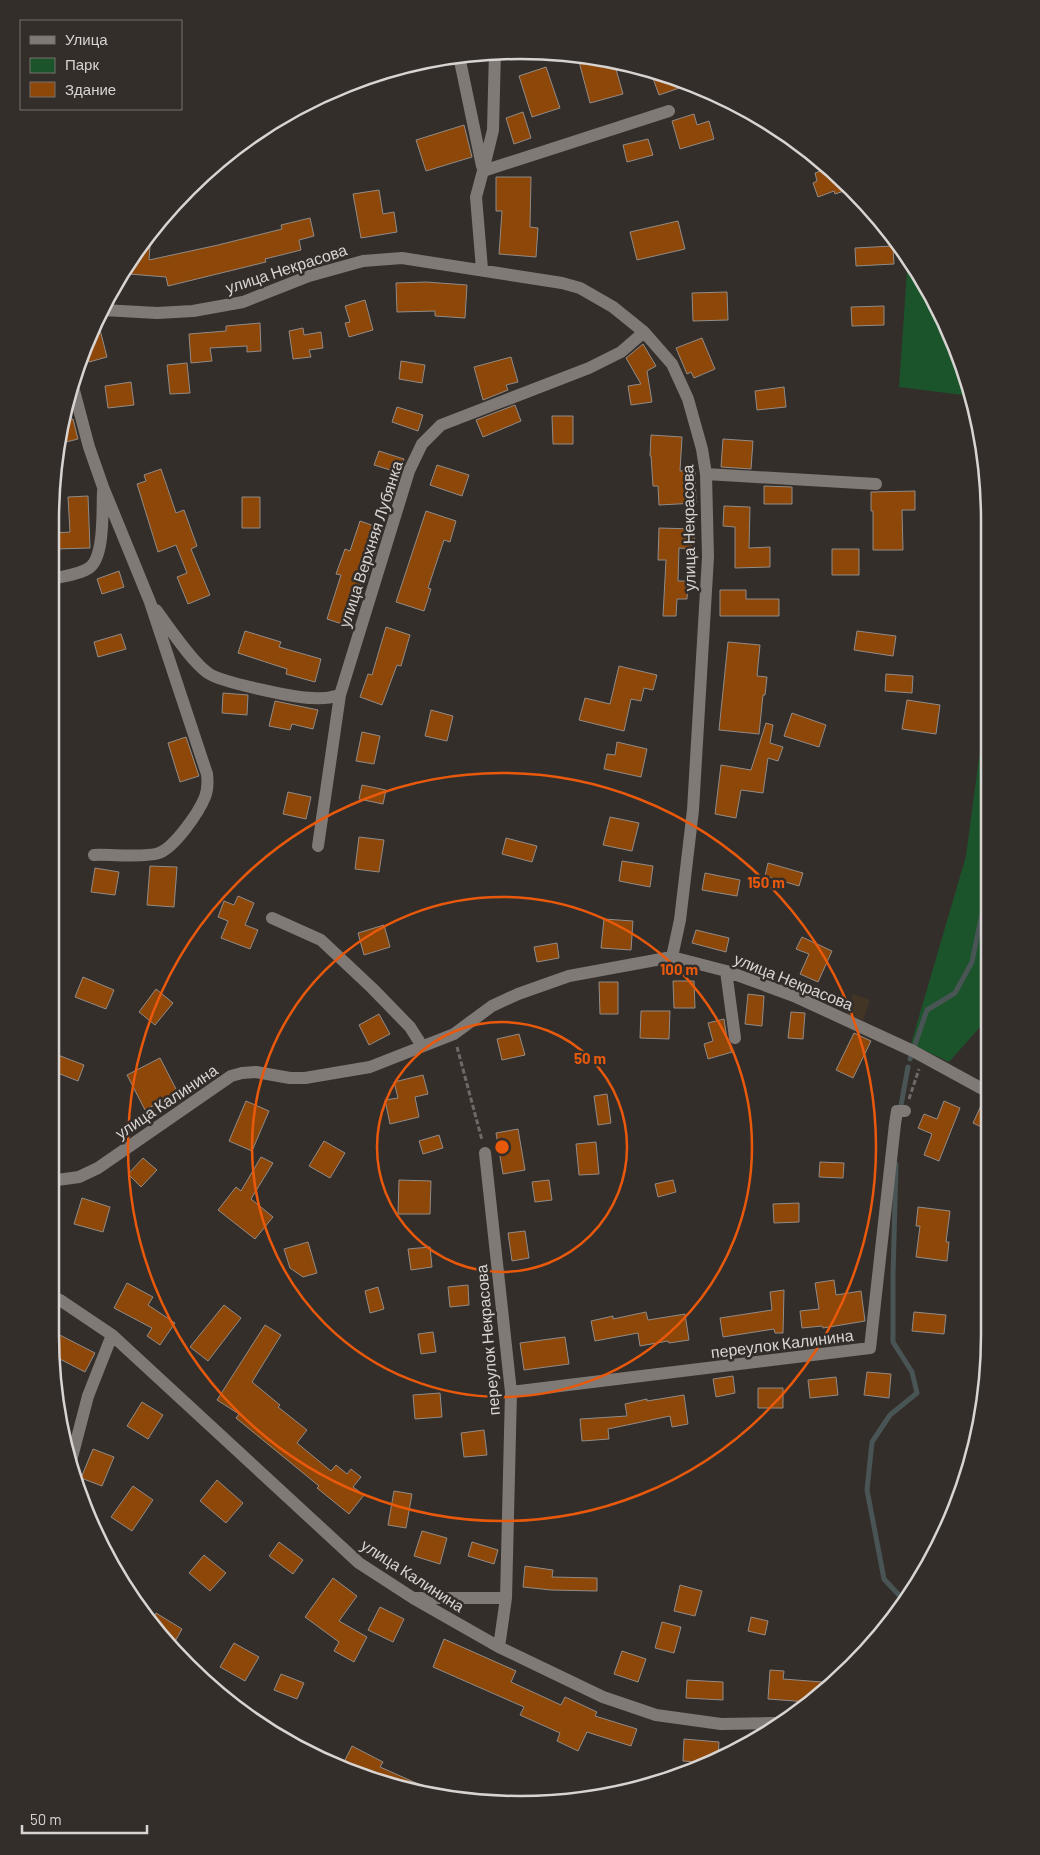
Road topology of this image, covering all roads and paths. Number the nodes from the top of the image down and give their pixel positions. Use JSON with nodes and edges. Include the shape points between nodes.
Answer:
{"nodes":[{"id":1,"x":495,"y":60,"type":"edge"},
{"id":2,"x":460,"y":63,"type":"edge"},
{"id":3,"x":669,"y":111,"type":"dead end"},
{"id":4,"x":483,"y":171,"type":"junction"},
{"id":5,"x":482,"y":269,"type":"junction"},
{"id":6,"x":109,"y":310,"type":"edge"},
{"id":7,"x":644,"y":332,"type":"junction"},
{"id":8,"x":75,"y":396,"type":"edge"},
{"id":9,"x":706,"y":474,"type":"junction"},
{"id":10,"x":876,"y":484,"type":"dead end"},
{"id":11,"x":103,"y":487,"type":"junction"},
{"id":12,"x":59,"y":577,"type":"edge"},
{"id":13,"x":150,"y":602,"type":"junction"},
{"id":14,"x":340,"y":695,"type":"junction"},
{"id":15,"x":318,"y":846,"type":"dead end"},
{"id":16,"x":94,"y":855,"type":"dead end"},
{"id":17,"x":272,"y":918,"type":"dead end"},
{"id":18,"x":672,"y":957,"type":"junction"},
{"id":19,"x":726,"y":971,"type":"junction"},
{"id":20,"x":454,"y":1034,"type":"junction"},
{"id":21,"x":735,"y":1038,"type":"dead end"},
{"id":22,"x":422,"y":1046,"type":"junction"},
{"id":23,"x":981,"y":1088,"type":"edge"},
{"id":24,"x":901,"y":1111,"type":"dead end"},
{"id":25,"x":485,"y":1153,"type":"joint"},
{"id":26,"x":59,"y":1180,"type":"edge"},
{"id":27,"x":59,"y":1300,"type":"edge"},
{"id":28,"x":112,"y":1335,"type":"junction"},
{"id":29,"x":511,"y":1392,"type":"junction"},
{"id":30,"x":73,"y":1452,"type":"edge"},
{"id":31,"x":413,"y":1598,"type":"junction"},
{"id":32,"x":506,"y":1598,"type":"junction"},
{"id":33,"x":499,"y":1647,"type":"junction"},
{"id":34,"x":769,"y":1723,"type":"edge"}],
"edges":[{"from":1,"to":4,"type":"street","via":[[493,130]]},
{"from":2,"to":4,"type":"street"},
{"from":3,"to":4,"type":"street"},
{"from":4,"to":5,"type":"street","via":[[476,197]]},
{"from":5,"to":6,"type":"street","name":"улица Некрасова","via":[[402,258],[363,261],[310,276],[243,302],[193,311]]},
{"from":5,"to":7,"type":"street","name":"улица Некрасова","via":[[580,288],[613,307]]},
{"from":7,"to":9,"type":"street","name":"улица Некрасова","via":[[672,364],[688,399]]},
{"from":7,"to":14,"type":"street","name":"улица Верхняя Лубянка","via":[[620,352],[588,368],[441,426],[422,444],[409,471]]},
{"from":8,"to":11,"type":"street"},
{"from":9,"to":10,"type":"street"},
{"from":9,"to":18,"type":"street","name":"улица Некрасова","via":[[708,557],[693,810],[680,920]]},
{"from":11,"to":12,"type":"street","via":[[95,562],[82,572]]},
{"from":11,"to":13,"type":"street"},
{"from":13,"to":14,"type":"street","via":[[199,666],[209,674],[294,696],[326,698]]},
{"from":13,"to":16,"type":"street","via":[[207,774],[206,795],[180,835],[158,853]]},
{"from":14,"to":15,"type":"street","name":"улица Верхняя Лубянка"},
{"from":17,"to":22,"type":"street","via":[[321,940],[410,1027]]},
{"from":18,"to":19,"type":"street","name":"улица Некрасова"},
{"from":18,"to":20,"type":"street","name":"улица Калинина","via":[[569,976],[518,994],[492,1006]]},
{"from":19,"to":21,"type":"street"},
{"from":19,"to":23,"type":"street","name":"улица Некрасова","via":[[794,996],[913,1051]]},
{"from":20,"to":22,"type":"street","name":"улица Калинина"},
{"from":20,"to":25,"type":"path"},
{"from":22,"to":26,"type":"street","name":"улица Калинина","via":[[370,1067],[305,1078],[256,1072],[231,1076],[98,1168],[79,1177]]},
{"from":24,"to":29,"type":"street","name":"переулок Калинина","via":[[888,1176],[870,1348]]},
{"from":25,"to":29,"type":"street","name":"переулок Некрасова"},
{"from":27,"to":28,"type":"street","name":"улица Калинина"},
{"from":28,"to":30,"type":"street","via":[[88,1396]]},
{"from":28,"to":31,"type":"street","name":"улица Калинина","via":[[359,1563]]},
{"from":29,"to":32,"type":"street","name":"переулок Некрасова"},
{"from":31,"to":32,"type":"street"},
{"from":31,"to":33,"type":"street","name":"улица Калинина"},
{"from":32,"to":33,"type":"street","name":"переулок Некрасова"},
{"from":33,"to":34,"type":"street","name":"улица Калинина","via":[[603,1697],[656,1714],[721,1724]]}]}
